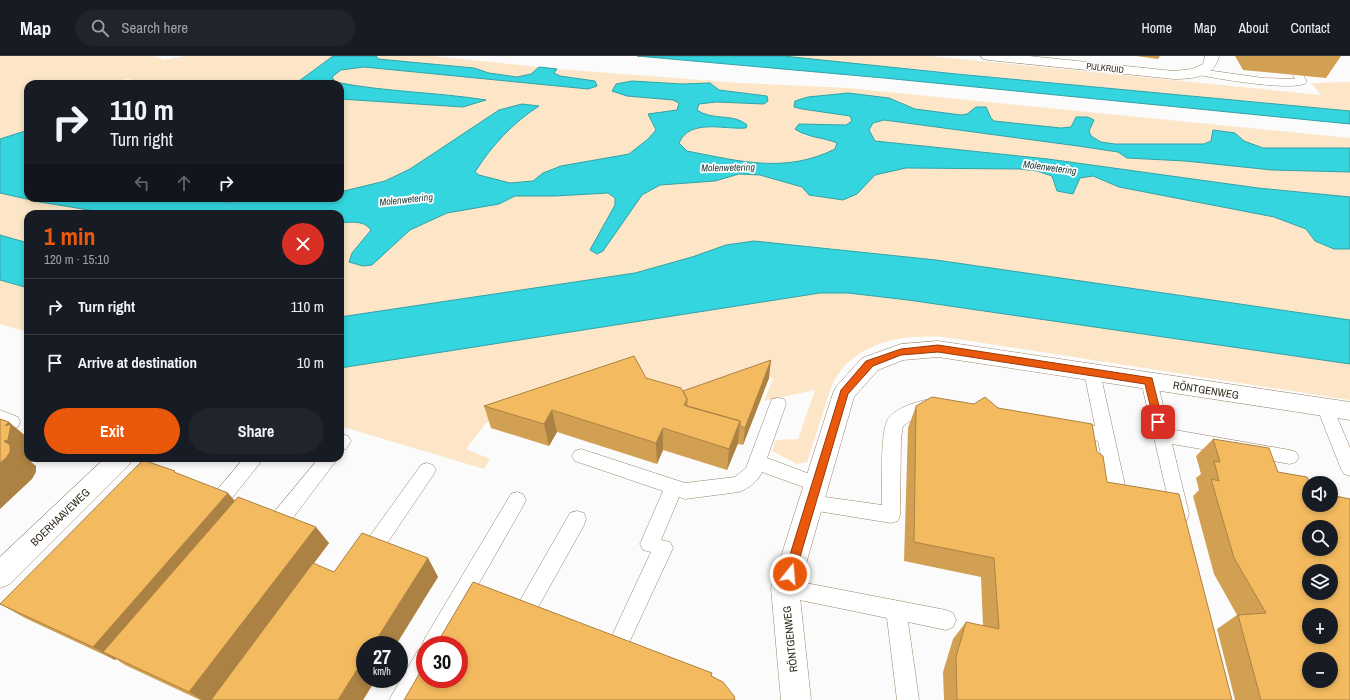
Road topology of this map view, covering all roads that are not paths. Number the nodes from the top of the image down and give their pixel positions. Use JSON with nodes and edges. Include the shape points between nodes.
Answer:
{"nodes":[{"id":1,"x":988,"y":56,"type":"edge"},
{"id":2,"x":1212,"y":56,"type":"edge"},
{"id":3,"x":1199,"y":72,"type":"junction"},
{"id":4,"x":1298,"y":75,"type":"dead end"},
{"id":5,"x":1092,"y":372,"type":"junction"},
{"id":6,"x":1149,"y":381,"type":"junction"},
{"id":7,"x":778,"y":404,"type":"dead end"},
{"id":8,"x":951,"y":407,"type":"edge"},
{"id":9,"x":1325,"y":408,"type":"junction"},
{"id":10,"x":1350,"y":412,"type":"edge"},
{"id":11,"x":1059,"y":427,"type":"edge"},
{"id":12,"x":1105,"y":435,"type":"junction"},
{"id":13,"x":1162,"y":435,"type":"junction"},
{"id":14,"x":581,"y":456,"type":"dead end"},
{"id":15,"x":1290,"y":457,"type":"dead end"},
{"id":16,"x":117,"y":462,"type":"edge"},
{"id":17,"x":252,"y":462,"type":"edge"},
{"id":18,"x":326,"y":462,"type":"edge"},
{"id":19,"x":757,"y":462,"type":"junction"},
{"id":20,"x":1350,"y":469,"type":"edge"},
{"id":21,"x":427,"y":470,"type":"dead end"},
{"id":22,"x":674,"y":488,"type":"junction"},
{"id":23,"x":814,"y":494,"type":"junction"},
{"id":24,"x":223,"y":496,"type":"edge"},
{"id":25,"x":1119,"y":499,"type":"edge"},
{"id":26,"x":517,"y":500,"type":"dead end"},
{"id":27,"x":282,"y":517,"type":"edge"},
{"id":28,"x":577,"y":519,"type":"dead end"},
{"id":29,"x":1184,"y":529,"type":"edge"},
{"id":30,"x":377,"y":542,"type":"edge"},
{"id":31,"x":0,"y":575,"type":"edge"},
{"id":32,"x":785,"y":588,"type":"junction"},
{"id":33,"x":529,"y":604,"type":"edge"},
{"id":34,"x":896,"y":610,"type":"junction"},
{"id":35,"x":946,"y":620,"type":"dead end"},
{"id":36,"x":437,"y":636,"type":"edge"},
{"id":37,"x":621,"y":638,"type":"edge"},
{"id":38,"x":416,"y":672,"type":"edge"},
{"id":39,"x":400,"y":700,"type":"edge"},
{"id":40,"x":796,"y":700,"type":"edge"},
{"id":41,"x":908,"y":700,"type":"edge"}],
"edges":[{"from":1,"to":3,"type":"street","name":"PIJLKRUID","via":[[1174,75]]},
{"from":2,"to":3,"type":"street","via":[[1208,68]]},
{"from":3,"to":4,"type":"lane","via":[[1290,83],[1302,82]]},
{"from":5,"to":6,"type":"street","name":"RÖNTGENWEG"},
{"from":5,"to":12,"type":"lane"},
{"from":5,"to":23,"type":"street","name":"RÖNTGENWEG","via":[[938,349],[901,352],[870,364],[844,392]]},
{"from":6,"to":9,"type":"street","name":"RÖNTGENWEG"},
{"from":6,"to":13,"type":"lane"},
{"from":7,"to":19,"type":"lane"},
{"from":8,"to":23,"type":"lane","via":[[919,407],[895,422],[892,438],[891,515]]},
{"from":9,"to":10,"type":"street","name":"RÖNTGENWEG"},
{"from":9,"to":20,"type":"lane"},
{"from":11,"to":12,"type":"lane"},
{"from":12,"to":25,"type":"lane"},
{"from":13,"to":15,"type":"lane"},
{"from":13,"to":29,"type":"lane"},
{"from":14,"to":22,"type":"lane"},
{"from":16,"to":31,"type":"street","name":"BOERHAAVEWEG"},
{"from":17,"to":24,"type":"lane"},
{"from":18,"to":27,"type":"lane"},
{"from":19,"to":22,"type":"lane","via":[[753,473],[739,484],[685,491]]},
{"from":19,"to":23,"type":"lane"},
{"from":21,"to":30,"type":"lane"},
{"from":22,"to":37,"type":"lane","via":[[657,546]]},
{"from":23,"to":32,"type":"street","name":"RÖNTGENWEG"},
{"from":26,"to":36,"type":"lane"},
{"from":28,"to":33,"type":"lane"},
{"from":32,"to":34,"type":"lane"},
{"from":32,"to":40,"type":"street","name":"RÖNTGENWEG"},
{"from":34,"to":35,"type":"lane"},
{"from":34,"to":41,"type":"lane"},
{"from":38,"to":39,"type":"lane"}]}
